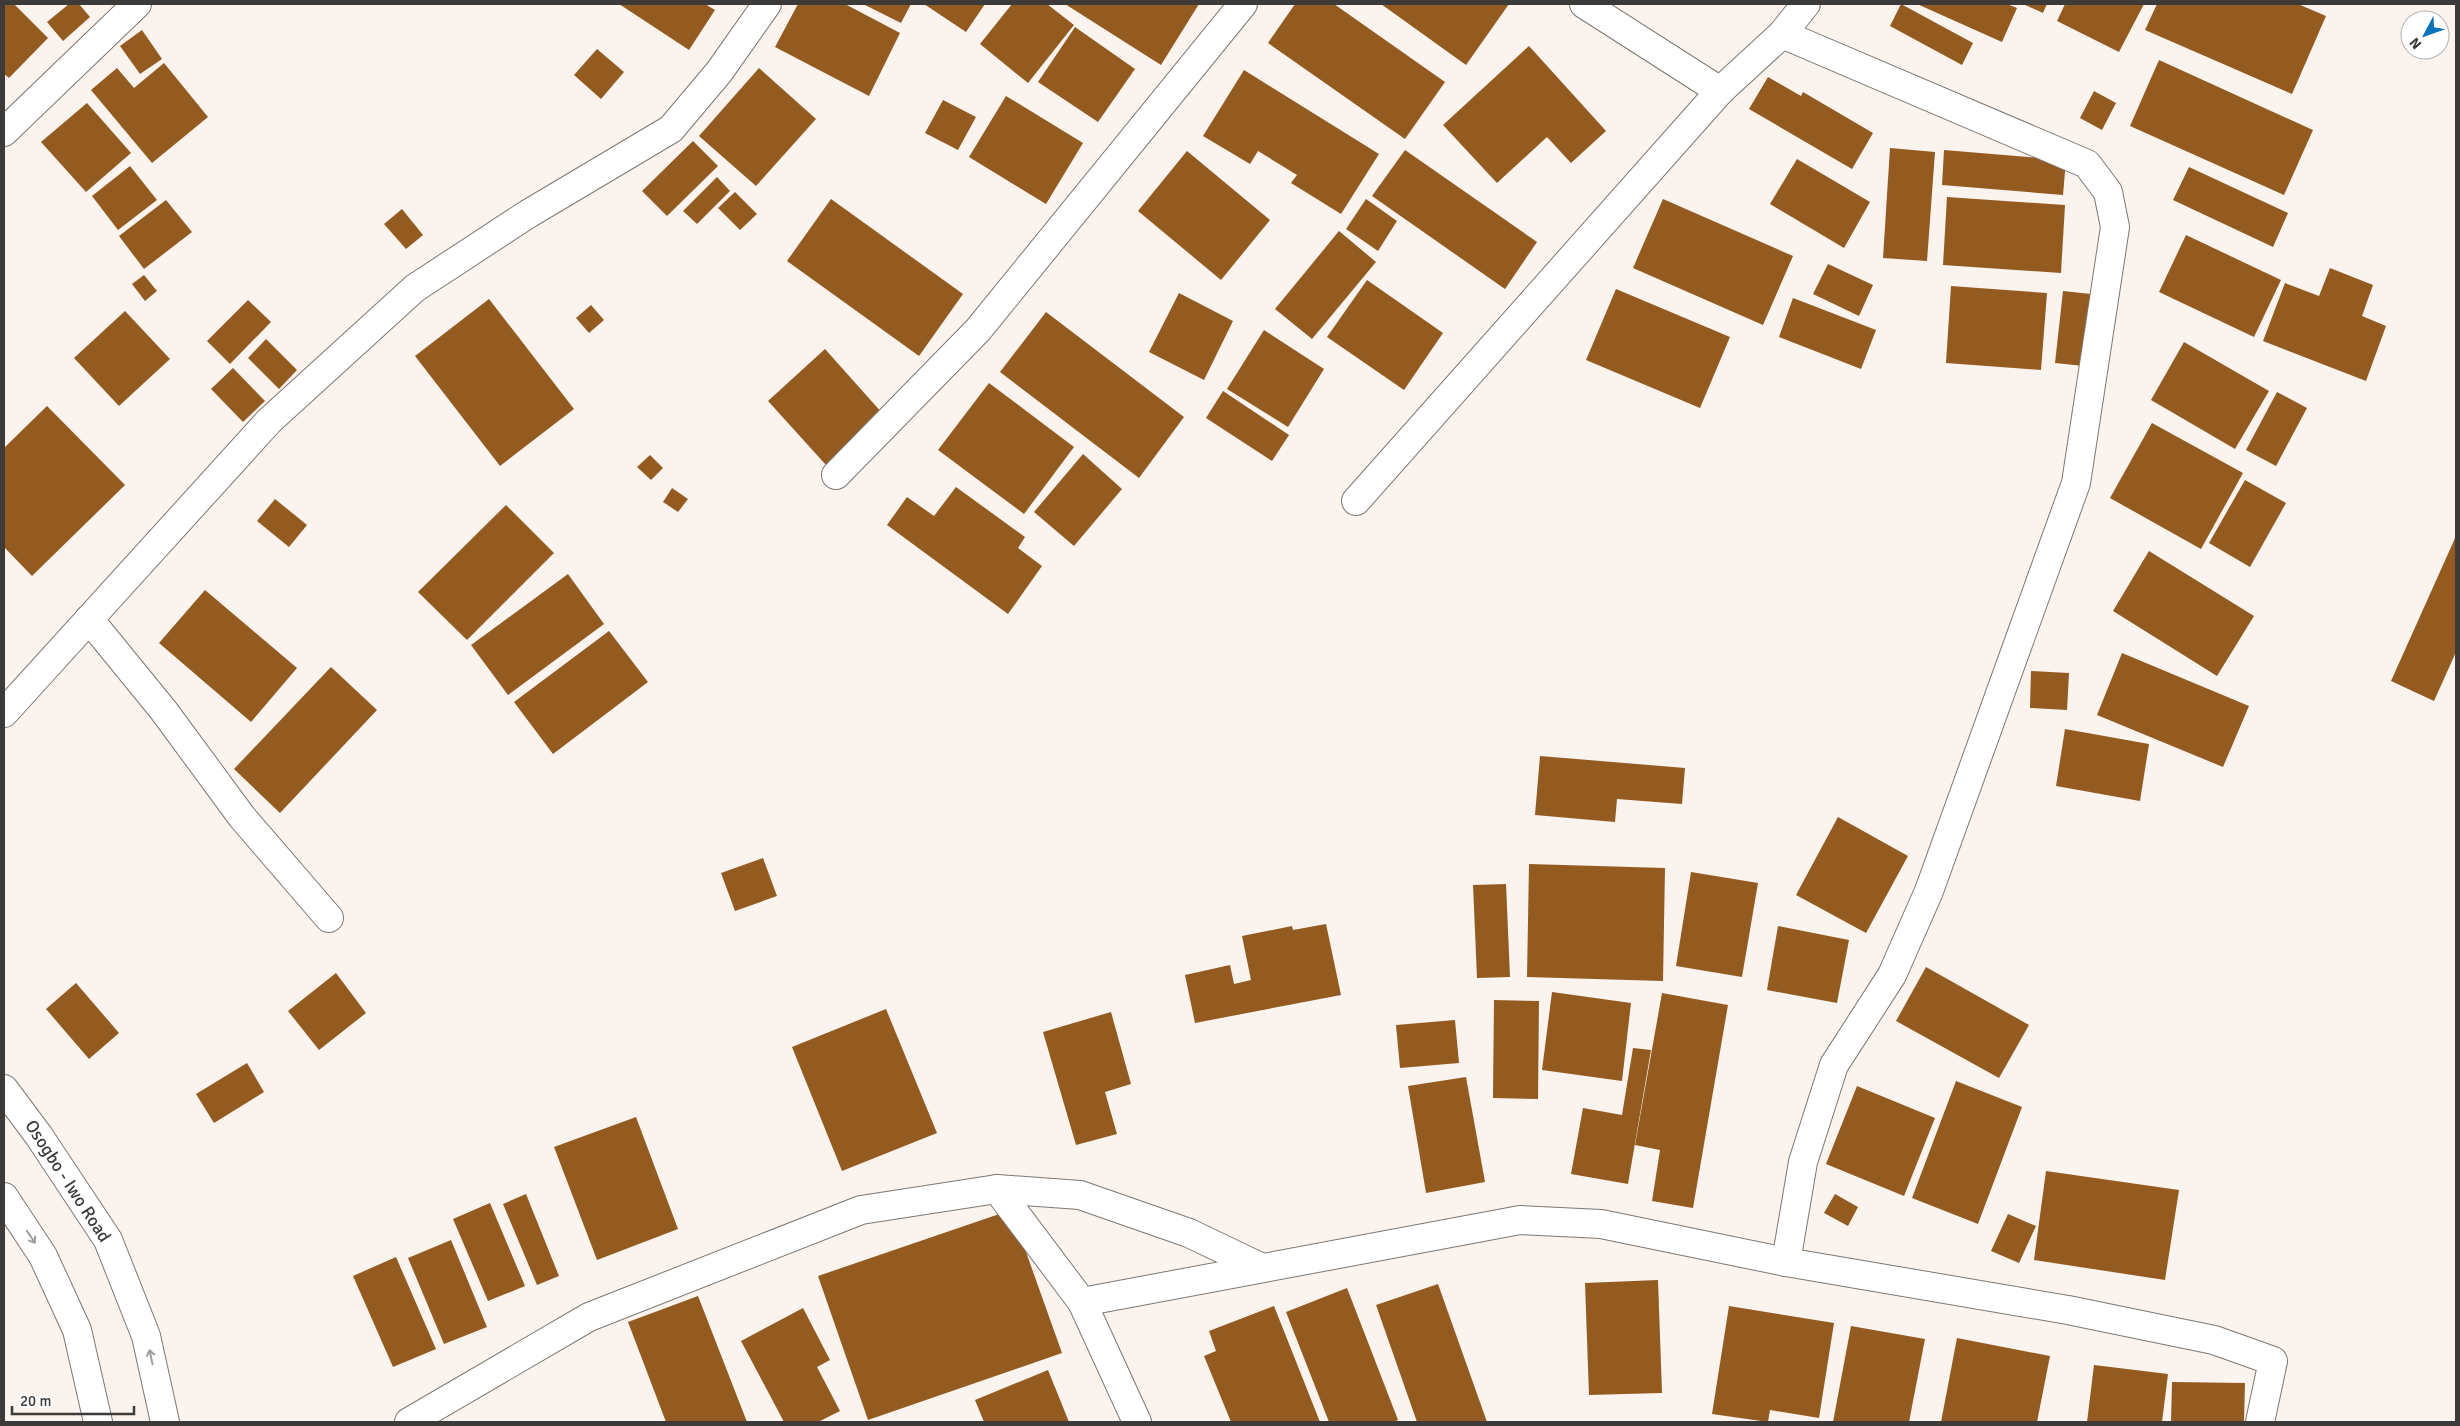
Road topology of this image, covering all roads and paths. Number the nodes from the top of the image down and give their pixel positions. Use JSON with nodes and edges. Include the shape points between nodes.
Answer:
{"nodes":[{"id":1,"x":138,"y":4,"type":"edge"},
{"id":2,"x":767,"y":4,"type":"edge"},
{"id":3,"x":1243,"y":4,"type":"edge"},
{"id":4,"x":1584,"y":4,"type":"edge"},
{"id":5,"x":1806,"y":4,"type":"edge"},
{"id":6,"x":1782,"y":34,"type":"junction"},
{"id":7,"x":1720,"y":91,"type":"junction"},
{"id":8,"x":4,"y":132,"type":"edge"},
{"id":9,"x":836,"y":475,"type":"dead end"},
{"id":10,"x":1356,"y":501,"type":"dead end"},
{"id":11,"x":89,"y":619,"type":"junction"},
{"id":12,"x":4,"y":713,"type":"edge"},
{"id":13,"x":329,"y":918,"type":"dead end"},
{"id":14,"x":4,"y":1089,"type":"edge"},
{"id":15,"x":996,"y":1189,"type":"junction"},
{"id":16,"x":4,"y":1197,"type":"edge"},
{"id":17,"x":1786,"y":1262,"type":"junction"},
{"id":18,"x":1260,"y":1267,"type":"junction"},
{"id":19,"x":1082,"y":1302,"type":"junction"},
{"id":20,"x":98,"y":1422,"type":"edge"},
{"id":21,"x":165,"y":1422,"type":"edge"},
{"id":22,"x":410,"y":1422,"type":"edge"},
{"id":23,"x":1137,"y":1422,"type":"edge"},
{"id":24,"x":2260,"y":1422,"type":"edge"}],
"edges":[{"from":1,"to":8,"type":"street"},
{"from":2,"to":11,"type":"street","via":[[719,72],[670,129],[528,214],[415,288],[269,421]]},
{"from":3,"to":9,"type":"street","via":[[978,330]]},
{"from":4,"to":7,"type":"street"},
{"from":5,"to":6,"type":"street"},
{"from":6,"to":7,"type":"street"},
{"from":6,"to":17,"type":"street","via":[[2087,164],[2108,192],[2115,227],[2076,483],[1929,891],[1892,975],[1834,1065],[1803,1162]]},
{"from":7,"to":10,"type":"street"},
{"from":11,"to":12,"type":"street"},
{"from":11,"to":13,"type":"street","via":[[164,711],[242,817]]},
{"from":21,"to":14,"type":"street","name":"Osogbo - Iwo Road","one_way":true,"via":[[146,1336],[108,1240]]},
{"from":15,"to":18,"type":"street","via":[[1080,1195],[1189,1233]]},
{"from":15,"to":19,"type":"street"},
{"from":15,"to":22,"type":"street","via":[[861,1210],[598,1313]]},
{"from":16,"to":20,"type":"street","one_way":true,"via":[[43,1256],[77,1330]]},
{"from":17,"to":18,"type":"street","via":[[1601,1224],[1520,1220]]},
{"from":17,"to":24,"type":"street","via":[[2068,1310],[2214,1340],[2273,1361]]},
{"from":18,"to":19,"type":"street"},
{"from":19,"to":23,"type":"street"}]}
